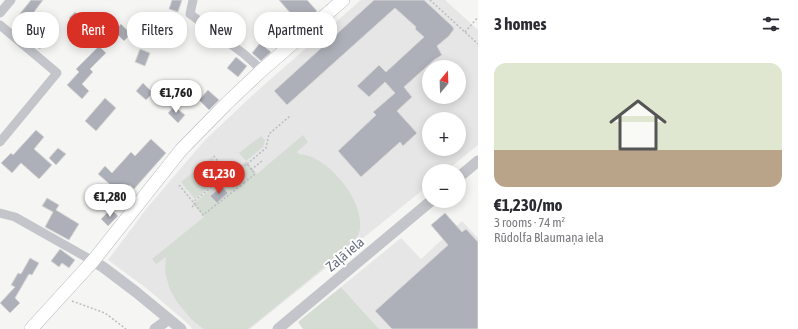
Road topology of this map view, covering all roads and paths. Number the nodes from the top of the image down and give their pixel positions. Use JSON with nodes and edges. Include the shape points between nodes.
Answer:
{"nodes":[{"id":1,"x":11,"y":0,"type":"edge"},
{"id":2,"x":193,"y":0,"type":"edge"},
{"id":3,"x":343,"y":0,"type":"edge"},
{"id":4,"x":430,"y":0,"type":"edge"},
{"id":5,"x":0,"y":13,"type":"edge"},
{"id":6,"x":478,"y":17,"type":"edge"},
{"id":7,"x":0,"y":25,"type":"edge"},
{"id":8,"x":464,"y":32,"type":"junction"},
{"id":9,"x":478,"y":44,"type":"edge"},
{"id":10,"x":262,"y":70,"type":"junction"},
{"id":11,"x":290,"y":116,"type":"dead end"},
{"id":12,"x":0,"y":142,"type":"edge"},
{"id":13,"x":213,"y":155,"type":"dead end"},
{"id":14,"x":263,"y":160,"type":"dead end"},
{"id":15,"x":478,"y":161,"type":"edge"},
{"id":16,"x":246,"y":164,"type":"junction"},
{"id":17,"x":251,"y":170,"type":"junction"},
{"id":18,"x":466,"y":171,"type":"edge"},
{"id":19,"x":235,"y":173,"type":"junction"},
{"id":20,"x":228,"y":174,"type":"junction"},
{"id":21,"x":244,"y":183,"type":"junction"},
{"id":22,"x":179,"y":185,"type":"dead end"},
{"id":23,"x":193,"y":202,"type":"junction"},
{"id":24,"x":195,"y":204,"type":"junction"},
{"id":25,"x":192,"y":207,"type":"dead end"},
{"id":26,"x":423,"y":208,"type":"edge"},
{"id":27,"x":0,"y":213,"type":"edge"},
{"id":28,"x":93,"y":261,"type":"junction"},
{"id":29,"x":72,"y":301,"type":"dead end"},
{"id":30,"x":169,"y":319,"type":"junction"},
{"id":31,"x":31,"y":329,"type":"edge"},
{"id":32,"x":126,"y":329,"type":"edge"},
{"id":33,"x":155,"y":329,"type":"edge"},
{"id":34,"x":181,"y":329,"type":"edge"},
{"id":35,"x":278,"y":329,"type":"edge"}],
"edges":[{"from":1,"to":5,"type":"street"},
{"from":2,"to":10,"type":"street","via":[[190,14]]},
{"from":3,"to":10,"type":"main road"},
{"from":4,"to":8,"type":"path"},
{"from":6,"to":8,"type":"path"},
{"from":7,"to":12,"type":"street","via":[[57,72]]},
{"from":8,"to":9,"type":"path"},
{"from":10,"to":28,"type":"main road","via":[[181,150]]},
{"from":11,"to":16,"type":"path","via":[[269,134],[266,148]]},
{"from":13,"to":20,"type":"path"},
{"from":14,"to":17,"type":"path"},
{"from":15,"to":18,"type":"street"},
{"from":16,"to":17,"type":"path"},
{"from":16,"to":19,"type":"path"},
{"from":17,"to":21,"type":"path","via":[[255,174]]},
{"from":19,"to":20,"type":"path","via":[[230,176]]},
{"from":19,"to":21,"type":"path"},
{"from":20,"to":23,"type":"path"},
{"from":21,"to":24,"type":"path","via":[[204,215]]},
{"from":22,"to":23,"type":"path"},
{"from":23,"to":24,"type":"path"},
{"from":24,"to":25,"type":"path"},
{"from":26,"to":35,"type":"street","name":"Zaļā iela"},
{"from":27,"to":28,"type":"street","via":[[15,216]]},
{"from":28,"to":30,"type":"street"},
{"from":28,"to":31,"type":"main road"},
{"from":29,"to":32,"type":"path","via":[[105,313]]},
{"from":30,"to":33,"type":"street"},
{"from":30,"to":34,"type":"street"}]}
